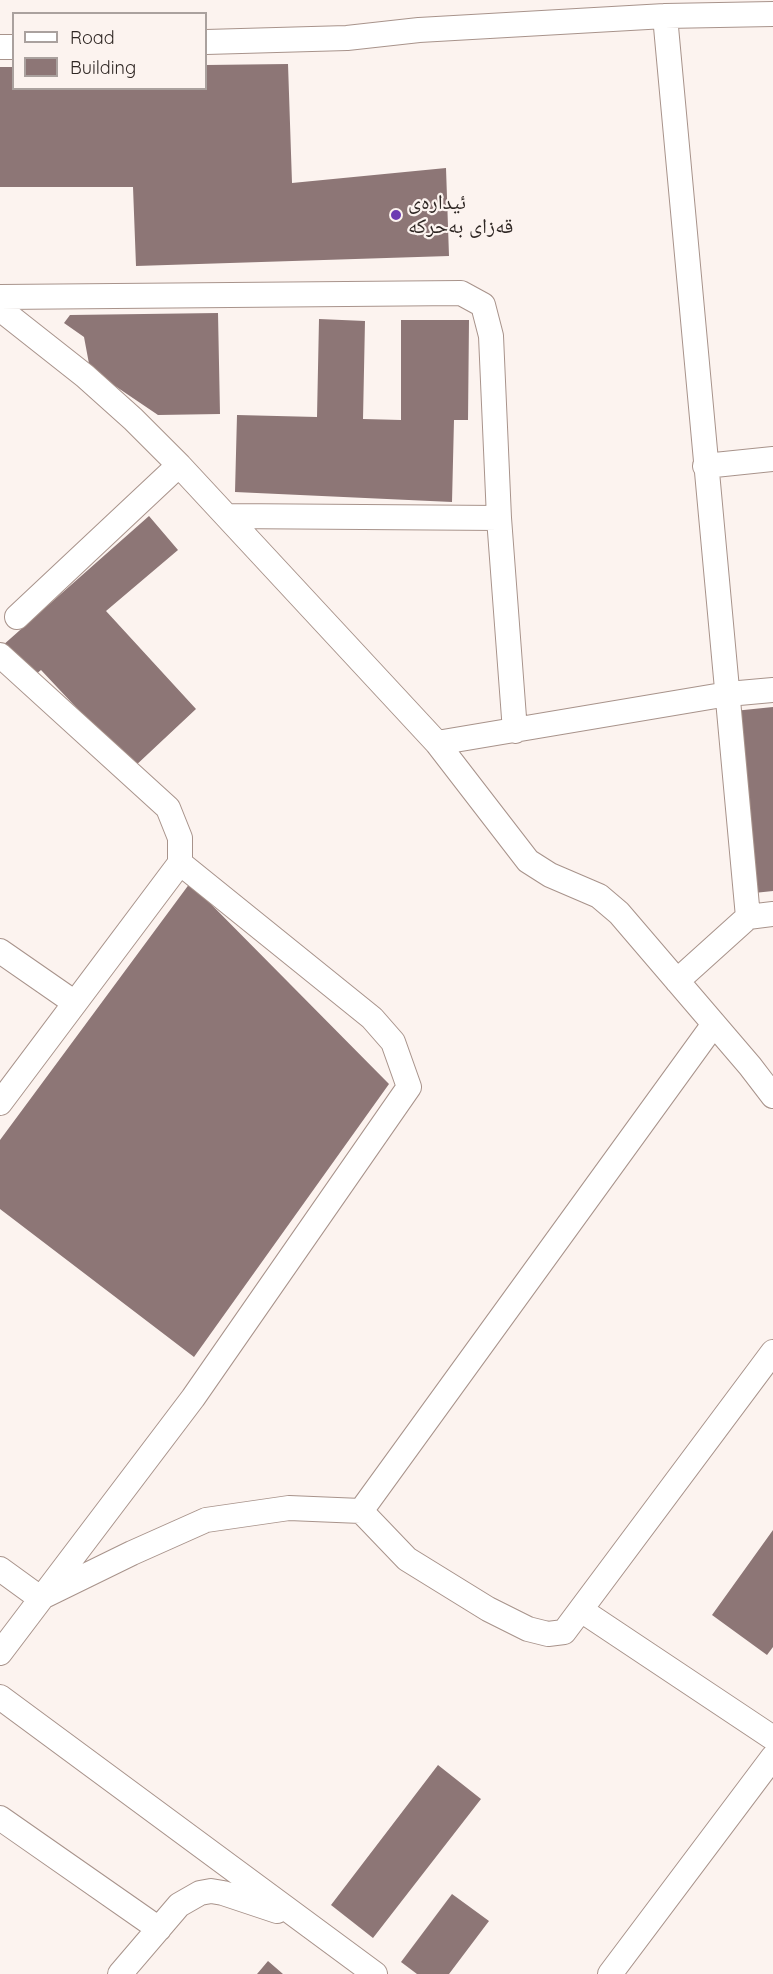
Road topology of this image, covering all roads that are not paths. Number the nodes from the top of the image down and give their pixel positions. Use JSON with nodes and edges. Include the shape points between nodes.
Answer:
{"nodes":[{"id":1,"x":773,"y":14,"type":"edge"},
{"id":2,"x":665,"y":16,"type":"junction"},
{"id":3,"x":207,"y":42,"type":"edge"},
{"id":4,"x":0,"y":297,"type":"edge"},
{"id":5,"x":0,"y":309,"type":"edge"},
{"id":6,"x":773,"y":459,"type":"edge"},
{"id":7,"x":179,"y":465,"type":"junction"},
{"id":8,"x":705,"y":466,"type":"junction"},
{"id":9,"x":227,"y":516,"type":"junction"},
{"id":10,"x":499,"y":518,"type":"junction"},
{"id":11,"x":17,"y":617,"type":"dead end"},
{"id":12,"x":0,"y":655,"type":"edge"},
{"id":13,"x":773,"y":690,"type":"edge"},
{"id":14,"x":728,"y":694,"type":"junction"},
{"id":15,"x":515,"y":731,"type":"junction"},
{"id":16,"x":437,"y":743,"type":"junction"},
{"id":17,"x":180,"y":863,"type":"junction"},
{"id":18,"x":773,"y":914,"type":"edge"},
{"id":19,"x":748,"y":917,"type":"junction"},
{"id":20,"x":0,"y":951,"type":"edge"},
{"id":21,"x":677,"y":981,"type":"junction"},
{"id":22,"x":75,"y":1003,"type":"junction"},
{"id":23,"x":714,"y":1024,"type":"junction"},
{"id":24,"x":773,"y":1096,"type":"edge"},
{"id":25,"x":0,"y":1103,"type":"edge"},
{"id":26,"x":773,"y":1352,"type":"edge"},
{"id":27,"x":361,"y":1511,"type":"junction"},
{"id":28,"x":0,"y":1569,"type":"edge"},
{"id":29,"x":40,"y":1598,"type":"junction"},
{"id":30,"x":581,"y":1610,"type":"junction"},
{"id":31,"x":0,"y":1653,"type":"edge"},
{"id":32,"x":0,"y":1697,"type":"edge"},
{"id":33,"x":773,"y":1738,"type":"edge"},
{"id":34,"x":773,"y":1757,"type":"edge"},
{"id":35,"x":0,"y":1818,"type":"edge"},
{"id":36,"x":297,"y":1918,"type":"junction"},
{"id":37,"x":159,"y":1929,"type":"junction"},
{"id":38,"x":120,"y":1974,"type":"edge"},
{"id":39,"x":375,"y":1974,"type":"edge"},
{"id":40,"x":610,"y":1974,"type":"edge"}],
"edges":[{"from":1,"to":2,"type":"street"},
{"from":2,"to":3,"type":"street","via":[[419,30],[347,38]]},
{"from":2,"to":8,"type":"street"},
{"from":4,"to":10,"type":"street","via":[[461,293],[483,305],[491,336]]},
{"from":5,"to":7,"type":"street","via":[[85,376]]},
{"from":6,"to":8,"type":"street"},
{"from":7,"to":9,"type":"street"},
{"from":7,"to":11,"type":"street"},
{"from":8,"to":14,"type":"street"},
{"from":9,"to":10,"type":"street"},
{"from":9,"to":16,"type":"street"},
{"from":10,"to":15,"type":"street"},
{"from":12,"to":17,"type":"street","via":[[168,808],[180,838]]},
{"from":13,"to":14,"type":"street"},
{"from":14,"to":15,"type":"street"},
{"from":14,"to":19,"type":"street"},
{"from":15,"to":16,"type":"street"},
{"from":16,"to":21,"type":"street","via":[[528,861],[610,904]]},
{"from":17,"to":22,"type":"street"},
{"from":17,"to":29,"type":"street","via":[[372,1018],[393,1042],[409,1087],[193,1398]]},
{"from":18,"to":19,"type":"street"},
{"from":19,"to":21,"type":"street"},
{"from":20,"to":22,"type":"street"},
{"from":21,"to":23,"type":"street"},
{"from":22,"to":25,"type":"street"},
{"from":23,"to":24,"type":"street"},
{"from":23,"to":27,"type":"street"},
{"from":26,"to":30,"type":"street"},
{"from":27,"to":29,"type":"street","via":[[289,1508],[207,1520]]},
{"from":27,"to":30,"type":"street","via":[[407,1559],[528,1629],[548,1634],[564,1632]]},
{"from":28,"to":29,"type":"street"},
{"from":29,"to":31,"type":"street"},
{"from":30,"to":33,"type":"street"},
{"from":32,"to":36,"type":"street"},
{"from":34,"to":40,"type":"street"},
{"from":35,"to":37,"type":"street"},
{"from":36,"to":37,"type":"street","via":[[211,1891],[179,1905]]},
{"from":36,"to":39,"type":"street"},
{"from":37,"to":38,"type":"street"}]}
